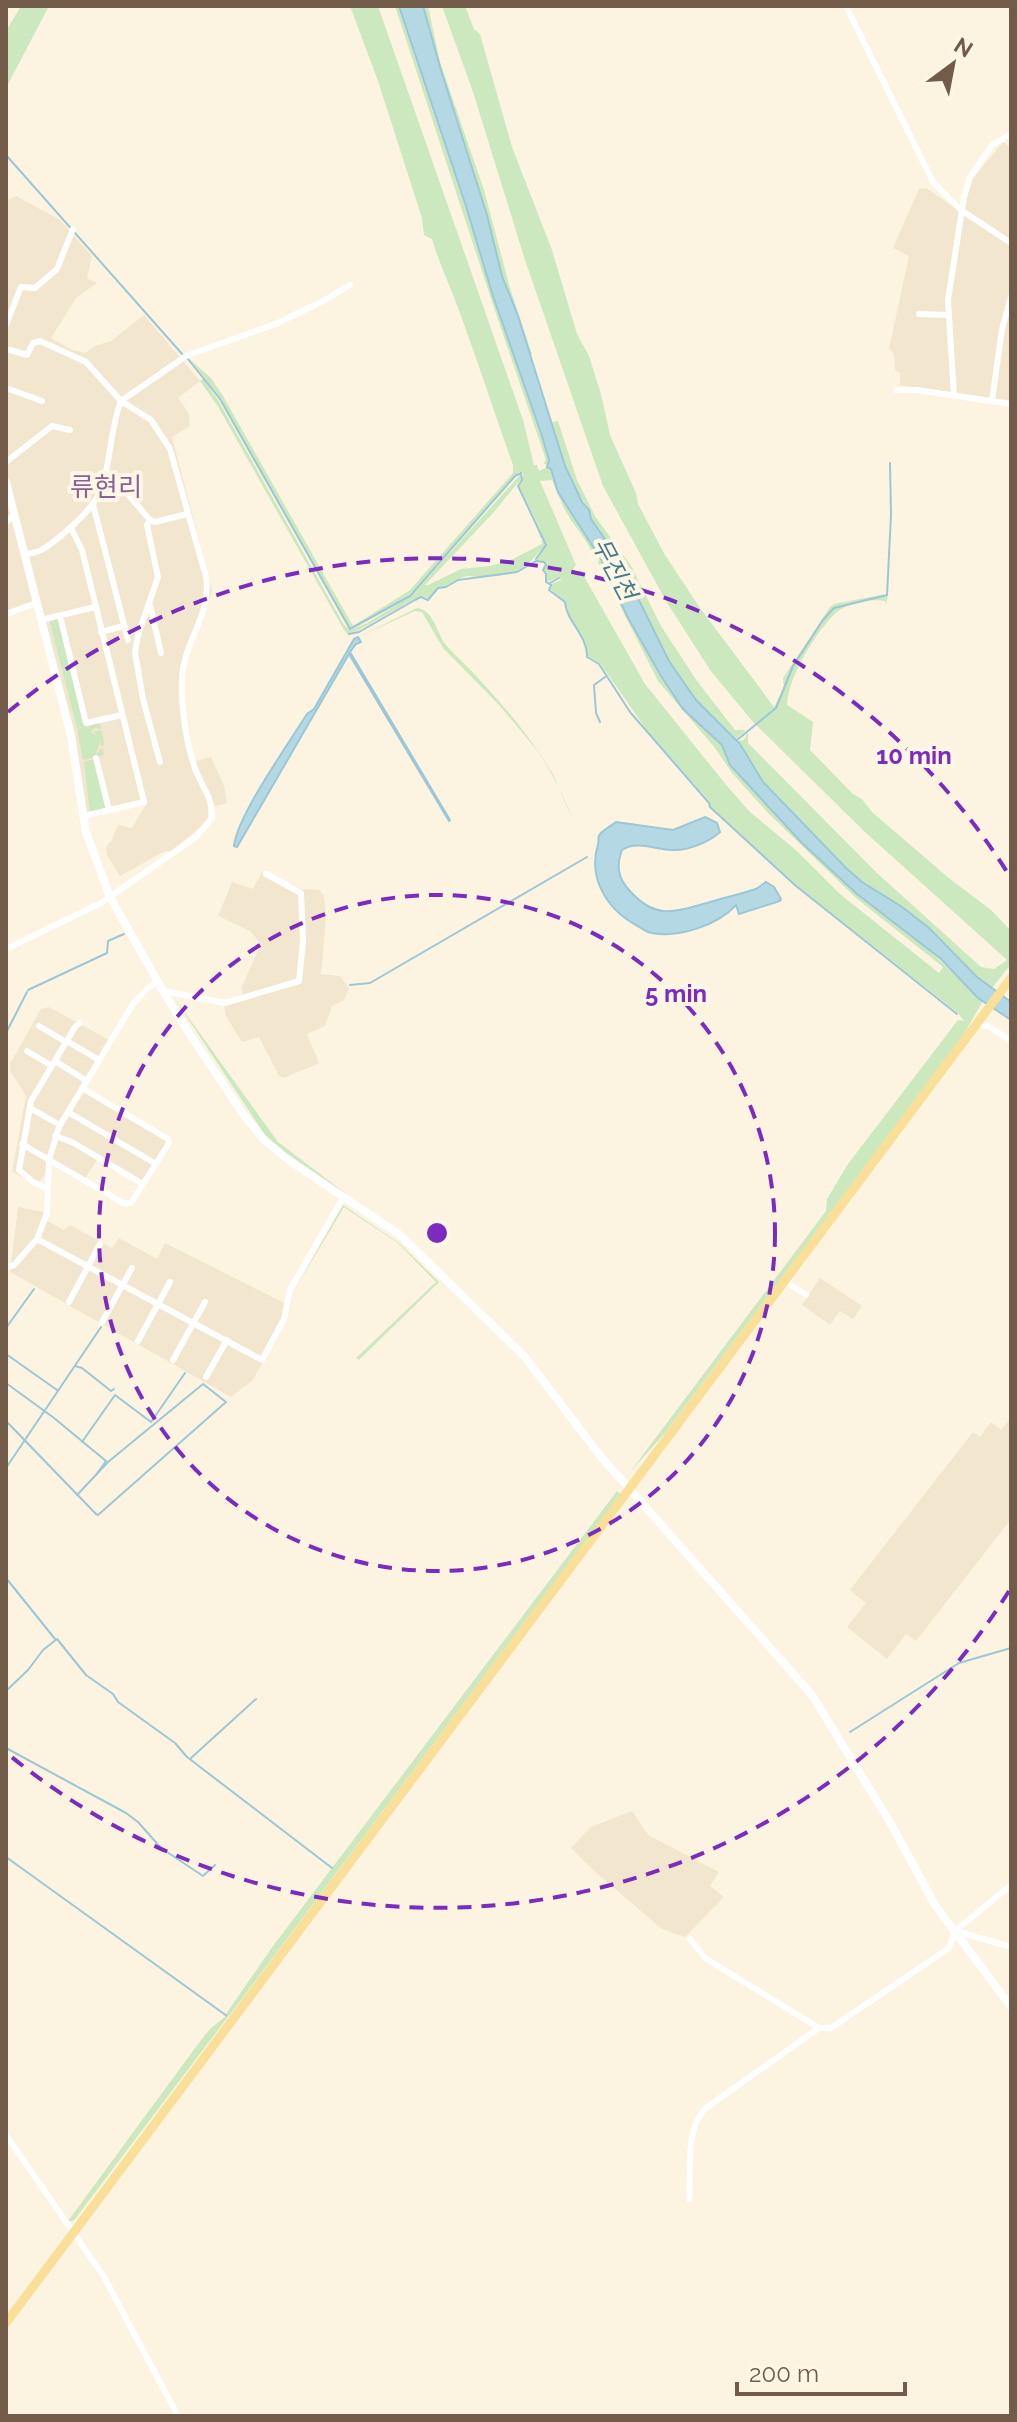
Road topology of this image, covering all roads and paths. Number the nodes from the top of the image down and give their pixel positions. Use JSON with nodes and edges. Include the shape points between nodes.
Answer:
{"nodes":[{"id":1,"x":846,"y":6,"type":"edge"},
{"id":2,"x":1011,"y":134,"type":"edge"},
{"id":3,"x":961,"y":210,"type":"junction"},
{"id":4,"x":72,"y":231,"type":"dead end"},
{"id":5,"x":1011,"y":243,"type":"edge"},
{"id":6,"x":350,"y":285,"type":"dead end"},
{"id":7,"x":1011,"y":297,"type":"edge"},
{"id":8,"x":919,"y":314,"type":"dead end"},
{"id":9,"x":948,"y":315,"type":"junction"},
{"id":10,"x":6,"y":325,"type":"edge"},
{"id":11,"x":6,"y":349,"type":"edge"},
{"id":12,"x":6,"y":388,"type":"edge"},
{"id":13,"x":896,"y":390,"type":"dead end"},
{"id":14,"x":954,"y":396,"type":"junction"},
{"id":15,"x":42,"y":401,"type":"dead end"},
{"id":16,"x":121,"y":401,"type":"junction"},
{"id":17,"x":992,"y":401,"type":"junction"},
{"id":18,"x":1011,"y":404,"type":"edge"},
{"id":19,"x":70,"y":430,"type":"dead end"},
{"id":20,"x":6,"y":462,"type":"edge"},
{"id":21,"x":6,"y":482,"type":"edge"},
{"id":22,"x":102,"y":486,"type":"junction"},
{"id":23,"x":92,"y":503,"type":"junction"},
{"id":24,"x":14,"y":514,"type":"junction"},
{"id":25,"x":187,"y":514,"type":"junction"},
{"id":26,"x":150,"y":520,"type":"junction"},
{"id":27,"x":6,"y":523,"type":"edge"},
{"id":28,"x":71,"y":528,"type":"junction"},
{"id":29,"x":24,"y":554,"type":"junction"},
{"id":30,"x":36,"y":603,"type":"junction"},
{"id":31,"x":150,"y":605,"type":"junction"},
{"id":32,"x":95,"y":607,"type":"junction"},
{"id":33,"x":6,"y":614,"type":"edge"},
{"id":34,"x":60,"y":616,"type":"junction"},
{"id":35,"x":41,"y":620,"type":"junction"},
{"id":36,"x":124,"y":626,"type":"junction"},
{"id":37,"x":101,"y":632,"type":"junction"},
{"id":38,"x":128,"y":640,"type":"dead end"},
{"id":39,"x":161,"y":653,"type":"dead end"},
{"id":40,"x":122,"y":715,"type":"junction"},
{"id":41,"x":96,"y":758,"type":"dead end"},
{"id":42,"x":160,"y":762,"type":"dead end"},
{"id":43,"x":109,"y":810,"type":"junction"},
{"id":44,"x":84,"y":816,"type":"junction"},
{"id":45,"x":266,"y":874,"type":"dead end"},
{"id":46,"x":110,"y":897,"type":"junction"},
{"id":47,"x":6,"y":949,"type":"edge"},
{"id":48,"x":1011,"y":978,"type":"edge"},
{"id":49,"x":158,"y":982,"type":"junction"},
{"id":50,"x":163,"y":991,"type":"junction"},
{"id":51,"x":980,"y":1021,"type":"junction"},
{"id":52,"x":80,"y":1023,"type":"dead end"},
{"id":53,"x":39,"y":1026,"type":"dead end"},
{"id":54,"x":67,"y":1041,"type":"junction"},
{"id":55,"x":1011,"y":1041,"type":"edge"},
{"id":56,"x":27,"y":1051,"type":"dead end"},
{"id":57,"x":99,"y":1060,"type":"junction"},
{"id":58,"x":53,"y":1064,"type":"junction"},
{"id":59,"x":84,"y":1084,"type":"junction"},
{"id":60,"x":30,"y":1108,"type":"junction"},
{"id":61,"x":68,"y":1112,"type":"junction"},
{"id":62,"x":60,"y":1125,"type":"junction"},
{"id":63,"x":55,"y":1136,"type":"junction"},
{"id":64,"x":22,"y":1144,"type":"junction"},
{"id":65,"x":49,"y":1160,"type":"junction"},
{"id":66,"x":156,"y":1164,"type":"junction"},
{"id":67,"x":143,"y":1184,"type":"junction"},
{"id":68,"x":48,"y":1189,"type":"junction"},
{"id":69,"x":344,"y":1196,"type":"junction"},
{"id":70,"x":37,"y":1239,"type":"junction"},
{"id":71,"x":100,"y":1244,"type":"dead end"},
{"id":72,"x":88,"y":1267,"type":"junction"},
{"id":73,"x":6,"y":1268,"type":"edge"},
{"id":74,"x":132,"y":1268,"type":"dead end"},
{"id":75,"x":785,"y":1281,"type":"junction"},
{"id":76,"x":170,"y":1282,"type":"dead end"},
{"id":77,"x":123,"y":1285,"type":"junction"},
{"id":78,"x":806,"y":1295,"type":"dead end"},
{"id":79,"x":69,"y":1302,"type":"dead end"},
{"id":80,"x":205,"y":1302,"type":"dead end"},
{"id":81,"x":158,"y":1304,"type":"junction"},
{"id":82,"x":102,"y":1322,"type":"dead end"},
{"id":83,"x":194,"y":1322,"type":"junction"},
{"id":84,"x":227,"y":1340,"type":"junction"},
{"id":85,"x":138,"y":1341,"type":"dead end"},
{"id":86,"x":173,"y":1360,"type":"dead end"},
{"id":87,"x":206,"y":1377,"type":"dead end"},
{"id":88,"x":630,"y":1489,"type":"junction"},
{"id":89,"x":1011,"y":1885,"type":"edge"},
{"id":90,"x":955,"y":1931,"type":"junction"},
{"id":91,"x":690,"y":1939,"type":"dead end"},
{"id":92,"x":1011,"y":1947,"type":"edge"},
{"id":93,"x":1011,"y":2007,"type":"edge"},
{"id":94,"x":819,"y":2028,"type":"junction"},
{"id":95,"x":6,"y":2135,"type":"edge"},
{"id":96,"x":689,"y":2199,"type":"dead end"},
{"id":97,"x":74,"y":2230,"type":"junction"},
{"id":98,"x":6,"y":2323,"type":"edge"},
{"id":99,"x":178,"y":2416,"type":"edge"}],
"edges":[{"from":1,"to":3,"type":"street","via":[[933,182]]},
{"from":2,"to":3,"type":"street","via":[[985,154],[966,187]]},
{"from":3,"to":5,"type":"street"},
{"from":3,"to":9,"type":"street"},
{"from":4,"to":10,"type":"street","via":[[57,269],[35,288],[21,287]]},
{"from":6,"to":16,"type":"street","via":[[278,323],[184,357]]},
{"from":7,"to":17,"type":"street"},
{"from":8,"to":9,"type":"street"},
{"from":9,"to":14,"type":"street"},
{"from":11,"to":16,"type":"street","via":[[27,355],[40,341],[79,357]]},
{"from":12,"to":15,"type":"street"},
{"from":13,"to":14,"type":"street"},
{"from":14,"to":17,"type":"street"},
{"from":16,"to":22,"type":"street"},
{"from":16,"to":25,"type":"street","via":[[142,412],[162,434]]},
{"from":17,"to":18,"type":"street"},
{"from":19,"to":20,"type":"street","via":[[52,426]]},
{"from":21,"to":24,"type":"main road"},
{"from":22,"to":23,"type":"street"},
{"from":22,"to":26,"type":"street","via":[[114,481],[120,485]]},
{"from":23,"to":28,"type":"street"},
{"from":23,"to":36,"type":"street"},
{"from":24,"to":27,"type":"street"},
{"from":24,"to":29,"type":"main road"},
{"from":25,"to":26,"type":"street"},
{"from":25,"to":46,"type":"street","via":[[208,592],[182,670],[182,702],[212,818],[196,837]]},
{"from":26,"to":31,"type":"street","via":[[158,577]]},
{"from":28,"to":29,"type":"street","via":[[35,554]]},
{"from":28,"to":32,"type":"street","via":[[82,550]]},
{"from":29,"to":30,"type":"main road"},
{"from":30,"to":33,"type":"street"},
{"from":30,"to":35,"type":"main road"},
{"from":31,"to":39,"type":"street"},
{"from":31,"to":42,"type":"street","via":[[135,653]]},
{"from":32,"to":34,"type":"street"},
{"from":32,"to":37,"type":"street"},
{"from":34,"to":35,"type":"street"},
{"from":34,"to":40,"type":"street","via":[[86,723]]},
{"from":35,"to":44,"type":"main road","via":[[71,736]]},
{"from":36,"to":37,"type":"street"},
{"from":36,"to":38,"type":"street"},
{"from":37,"to":40,"type":"street"},
{"from":40,"to":43,"type":"street","via":[[144,802]]},
{"from":41,"to":43,"type":"street"},
{"from":43,"to":44,"type":"street"},
{"from":44,"to":46,"type":"main road"},
{"from":45,"to":50,"type":"street","via":[[301,893],[299,981],[225,1003]]},
{"from":46,"to":47,"type":"street"},
{"from":46,"to":49,"type":"main road"},
{"from":48,"to":51,"type":"main road"},
{"from":49,"to":50,"type":"main road"},
{"from":49,"to":57,"type":"street","via":[[133,1004]]},
{"from":50,"to":69,"type":"main road","via":[[265,1141]]},
{"from":51,"to":55,"type":"street"},
{"from":51,"to":75,"type":"main road"},
{"from":52,"to":54,"type":"street"},
{"from":53,"to":54,"type":"street"},
{"from":54,"to":57,"type":"street"},
{"from":54,"to":58,"type":"street"},
{"from":56,"to":58,"type":"street"},
{"from":57,"to":59,"type":"street"},
{"from":58,"to":59,"type":"street"},
{"from":58,"to":60,"type":"street"},
{"from":59,"to":61,"type":"street"},
{"from":59,"to":66,"type":"street","via":[[168,1138]]},
{"from":60,"to":62,"type":"street"},
{"from":60,"to":64,"type":"street"},
{"from":61,"to":62,"type":"street"},
{"from":61,"to":66,"type":"street"},
{"from":62,"to":63,"type":"street"},
{"from":63,"to":65,"type":"street"},
{"from":63,"to":67,"type":"street"},
{"from":64,"to":65,"type":"street"},
{"from":64,"to":68,"type":"street","via":[[20,1173]]},
{"from":65,"to":67,"type":"street","via":[[123,1203],[131,1203]]},
{"from":65,"to":68,"type":"street"},
{"from":66,"to":67,"type":"street"},
{"from":68,"to":70,"type":"street","via":[[47,1213]]},
{"from":69,"to":84,"type":"street","via":[[290,1290],[288,1310],[262,1360]]},
{"from":69,"to":88,"type":"main road","via":[[400,1235],[524,1356]]},
{"from":70,"to":72,"type":"street"},
{"from":70,"to":73,"type":"street"},
{"from":71,"to":72,"type":"street"},
{"from":72,"to":77,"type":"street"},
{"from":72,"to":79,"type":"street"},
{"from":74,"to":77,"type":"street"},
{"from":75,"to":78,"type":"street"},
{"from":75,"to":88,"type":"main road"},
{"from":76,"to":81,"type":"street"},
{"from":77,"to":81,"type":"street"},
{"from":77,"to":82,"type":"street"},
{"from":80,"to":83,"type":"street"},
{"from":81,"to":83,"type":"street"},
{"from":81,"to":85,"type":"street"},
{"from":83,"to":84,"type":"street"},
{"from":83,"to":86,"type":"street"},
{"from":84,"to":87,"type":"street"},
{"from":88,"to":90,"type":"main road","via":[[812,1695]]},
{"from":88,"to":97,"type":"main road"},
{"from":89,"to":90,"type":"street"},
{"from":90,"to":92,"type":"street"},
{"from":90,"to":93,"type":"main road"},
{"from":90,"to":94,"type":"street","via":[[949,1948],[831,2028]]},
{"from":91,"to":94,"type":"street","via":[[705,1958]]},
{"from":94,"to":96,"type":"street","via":[[696,2118]]},
{"from":95,"to":97,"type":"street"},
{"from":97,"to":98,"type":"main road"},
{"from":97,"to":99,"type":"street","via":[[129,2319]]}]}
